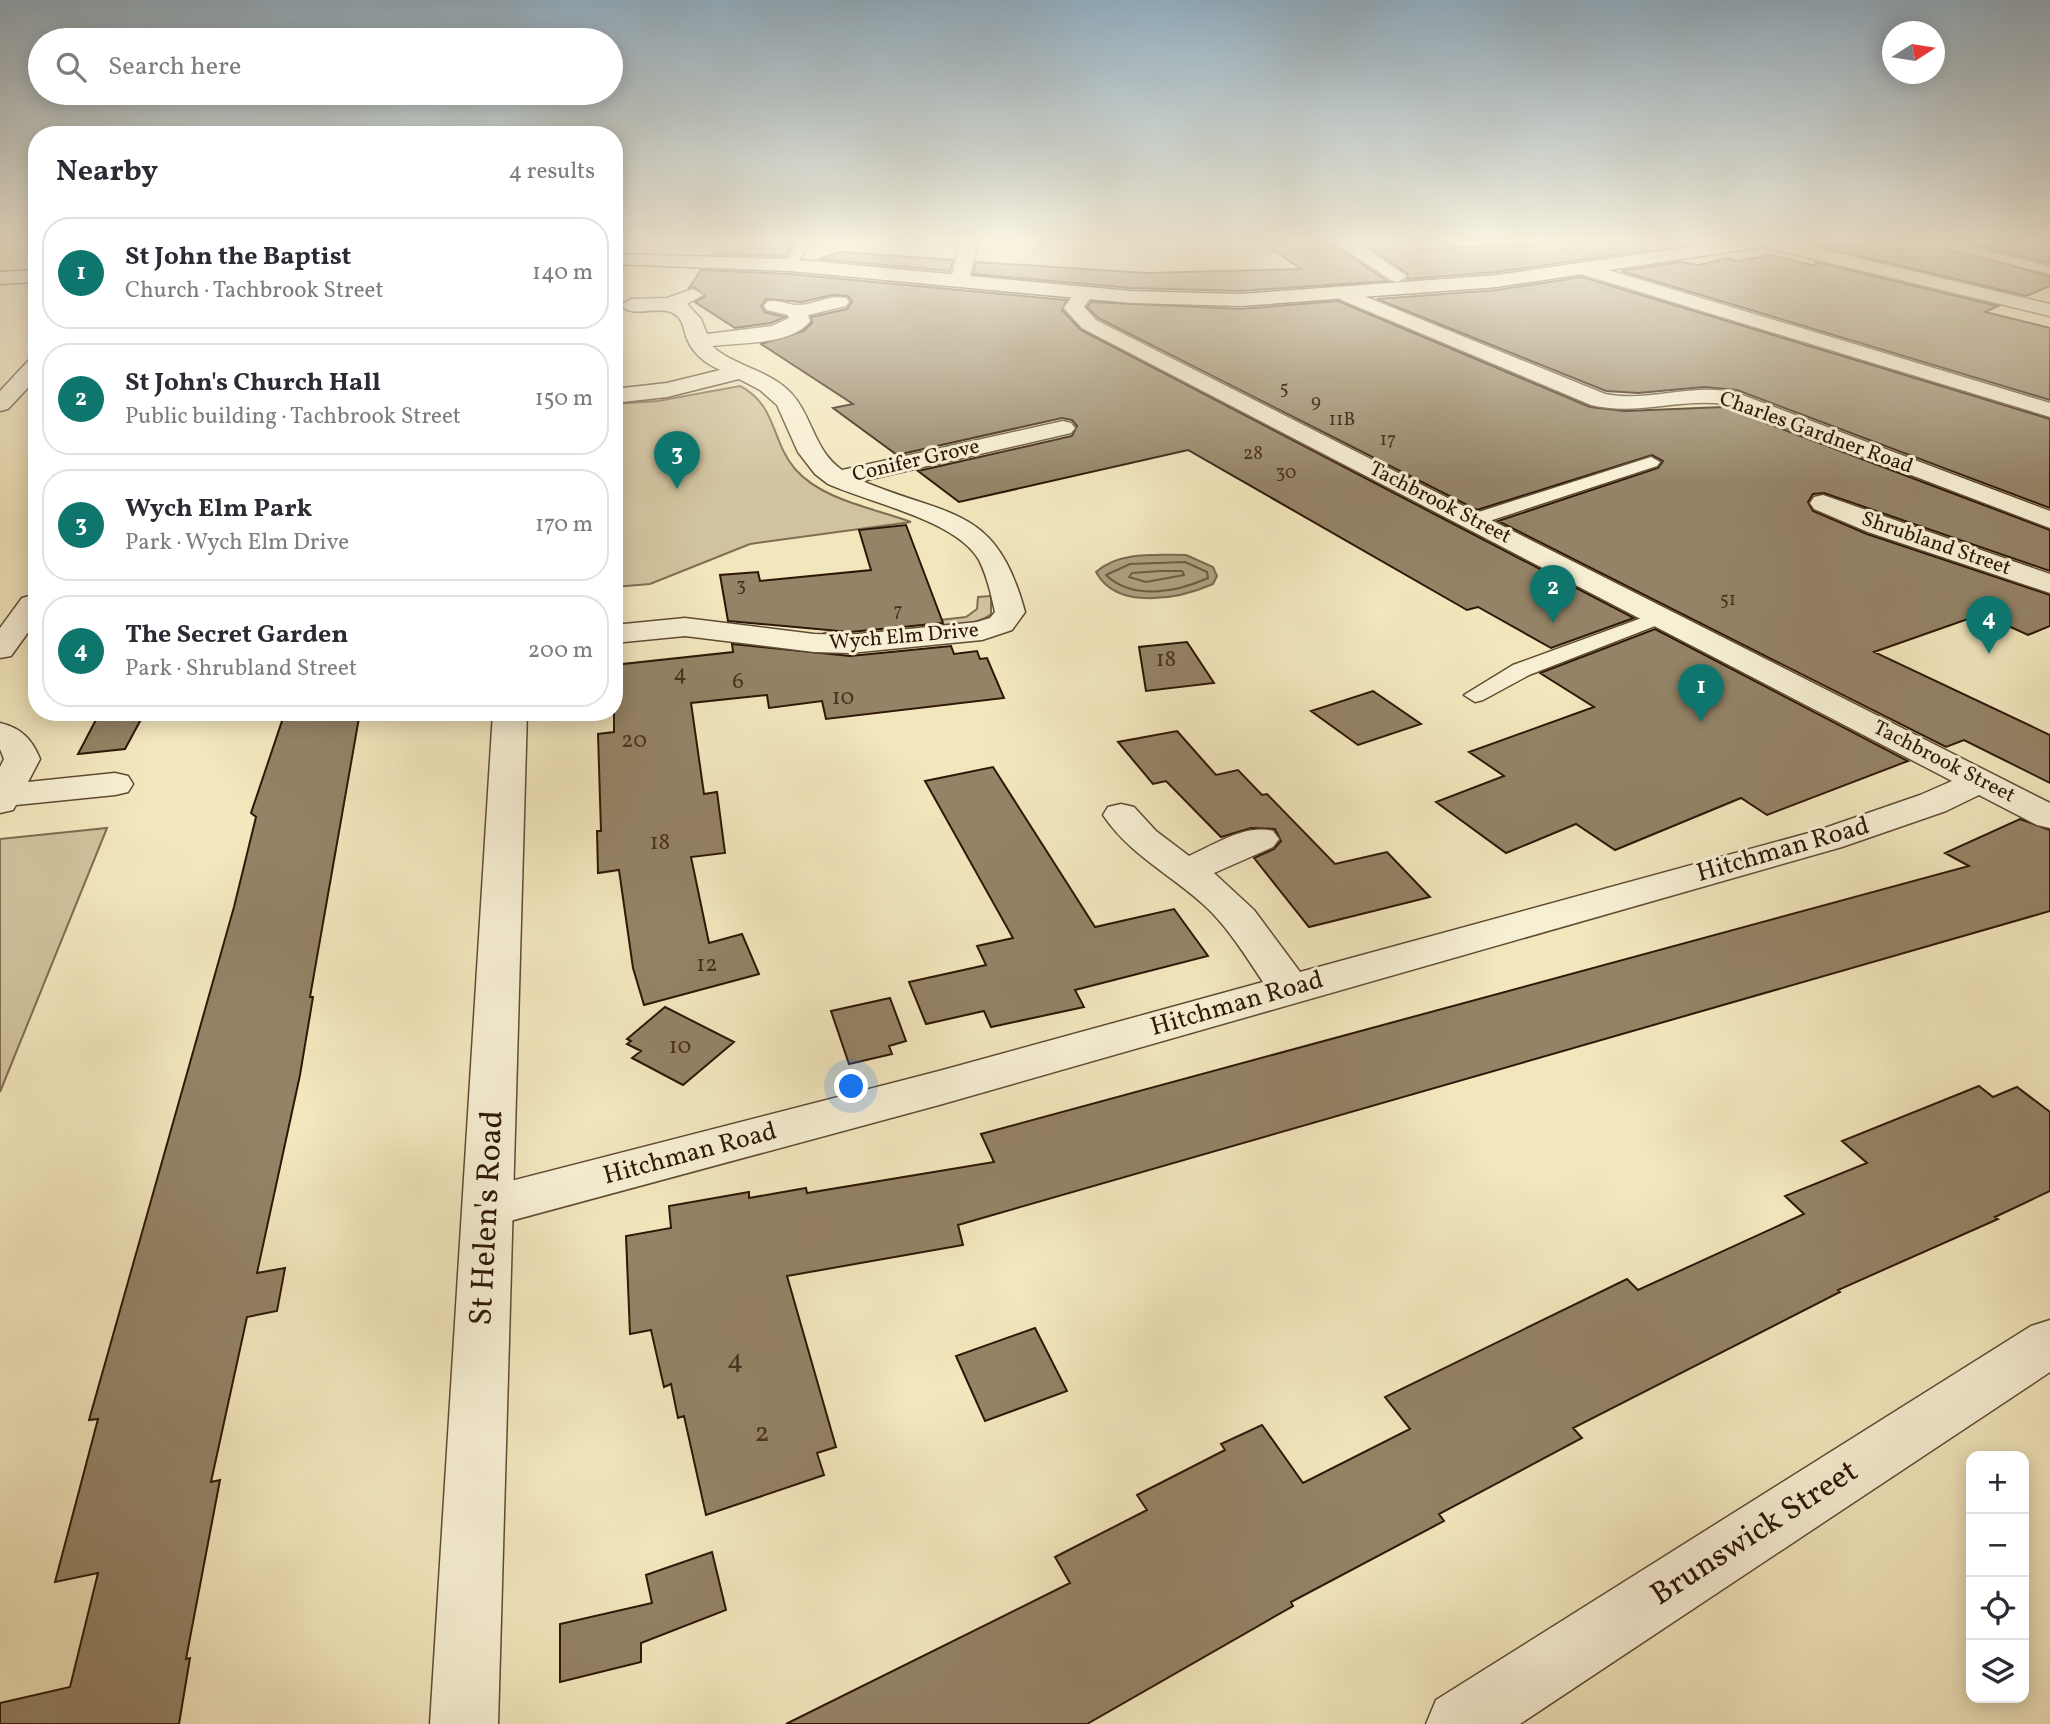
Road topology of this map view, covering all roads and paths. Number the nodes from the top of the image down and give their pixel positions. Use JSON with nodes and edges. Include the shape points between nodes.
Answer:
{"nodes":[{"id":1,"x":691,"y":321,"type":"edge"},
{"id":2,"x":799,"y":321,"type":"edge"},
{"id":3,"x":1087,"y":321,"type":"edge"},
{"id":4,"x":1410,"y":321,"type":"edge"},
{"id":5,"x":1758,"y":321,"type":"edge"},
{"id":6,"x":698,"y":341,"type":"junction"},
{"id":7,"x":741,"y":372,"type":"junction"},
{"id":8,"x":28,"y":374,"type":"edge"},
{"id":9,"x":623,"y":396,"type":"edge"},
{"id":10,"x":0,"y":404,"type":"edge"},
{"id":11,"x":2050,"y":410,"type":"edge"},
{"id":12,"x":1063,"y":428,"type":"dead end"},
{"id":13,"x":996,"y":443,"type":"junction"},
{"id":14,"x":1016,"y":459,"type":"dead end"},
{"id":15,"x":1651,"y":462,"type":"dead end"},
{"id":16,"x":837,"y":479,"type":"junction"},
{"id":17,"x":1822,"y":503,"type":"dead end"},
{"id":18,"x":1473,"y":520,"type":"junction"},
{"id":19,"x":2050,"y":520,"type":"edge"},
{"id":20,"x":2050,"y":584,"type":"edge"},
{"id":21,"x":28,"y":604,"type":"edge"},
{"id":22,"x":0,"y":606,"type":"edge"},
{"id":23,"x":28,"y":613,"type":"edge"},
{"id":24,"x":1661,"y":617,"type":"junction"},
{"id":25,"x":623,"y":633,"type":"edge"},
{"id":26,"x":0,"y":649,"type":"edge"},
{"id":27,"x":1475,"y":695,"type":"dead end"},
{"id":28,"x":510,"y":721,"type":"edge"},
{"id":29,"x":0,"y":733,"type":"edge"},
{"id":30,"x":1980,"y":781,"type":"junction"},
{"id":31,"x":115,"y":784,"type":"dead end"},
{"id":32,"x":2,"y":798,"type":"edge"},
{"id":33,"x":1121,"y":815,"type":"dead end"},
{"id":34,"x":2050,"y":817,"type":"edge"},
{"id":35,"x":1260,"y":839,"type":"dead end"},
{"id":36,"x":1186,"y":871,"type":"junction"},
{"id":37,"x":1290,"y":989,"type":"junction"},
{"id":38,"x":488,"y":1207,"type":"junction"},
{"id":39,"x":2050,"y":1343,"type":"edge"},
{"id":40,"x":464,"y":1724,"type":"edge"},
{"id":41,"x":1461,"y":1724,"type":"edge"}],
"edges":[{"from":1,"to":6,"type":"street"},
{"from":2,"to":6,"type":"street","via":[[785,330]]},
{"from":3,"to":18,"type":"street","name":"Tachbrook Street"},
{"from":4,"to":19,"type":"street","name":"Charles Gardner Road","via":[[1599,400],[1641,406],[1686,395],[1729,398]]},
{"from":5,"to":11,"type":"street"},
{"from":6,"to":7,"type":"street","name":"Wych Elm Drive","via":[[710,355]]},
{"from":7,"to":9,"type":"street"},
{"from":7,"to":16,"type":"street","name":"Wych Elm Drive","via":[[786,401],[808,452]]},
{"from":8,"to":10,"type":"street"},
{"from":12,"to":13,"type":"street","name":"Conifer Grove"},
{"from":13,"to":14,"type":"street","name":"Conifer Grove"},
{"from":13,"to":16,"type":"street","name":"Conifer Grove"},
{"from":15,"to":18,"type":"lane"},
{"from":16,"to":25,"type":"street","name":"Wych Elm Drive","via":[[950,521],[977,539],[999,570],[1010,612],[1006,620],[982,631],[856,644],[685,627]]},
{"from":17,"to":20,"type":"street","name":"Shrubland Street"},
{"from":18,"to":24,"type":"street","name":"Tachbrook Street"},
{"from":21,"to":22,"type":"street"},
{"from":23,"to":26,"type":"street"},
{"from":24,"to":27,"type":"lane","via":[[1521,670]]},
{"from":24,"to":30,"type":"street","name":"Tachbrook Street"},
{"from":28,"to":38,"type":"street","name":"St Helen's Road"},
{"from":29,"to":32,"type":"street","via":[[17,744],[22,759]]},
{"from":30,"to":34,"type":"street","name":"Tachbrook Street"},
{"from":30,"to":37,"type":"street","name":"Hitchman Road","via":[[1933,803],[1829,839]]},
{"from":31,"to":32,"type":"street"},
{"from":33,"to":36,"type":"street","via":[[1142,841]]},
{"from":35,"to":36,"type":"street"},
{"from":36,"to":37,"type":"street","via":[[1232,911]]},
{"from":37,"to":38,"type":"street","name":"Hitchman Road"},
{"from":38,"to":40,"type":"street","name":"St Helen's Road"},
{"from":39,"to":41,"type":"street","name":"Brunswick Street"}]}
